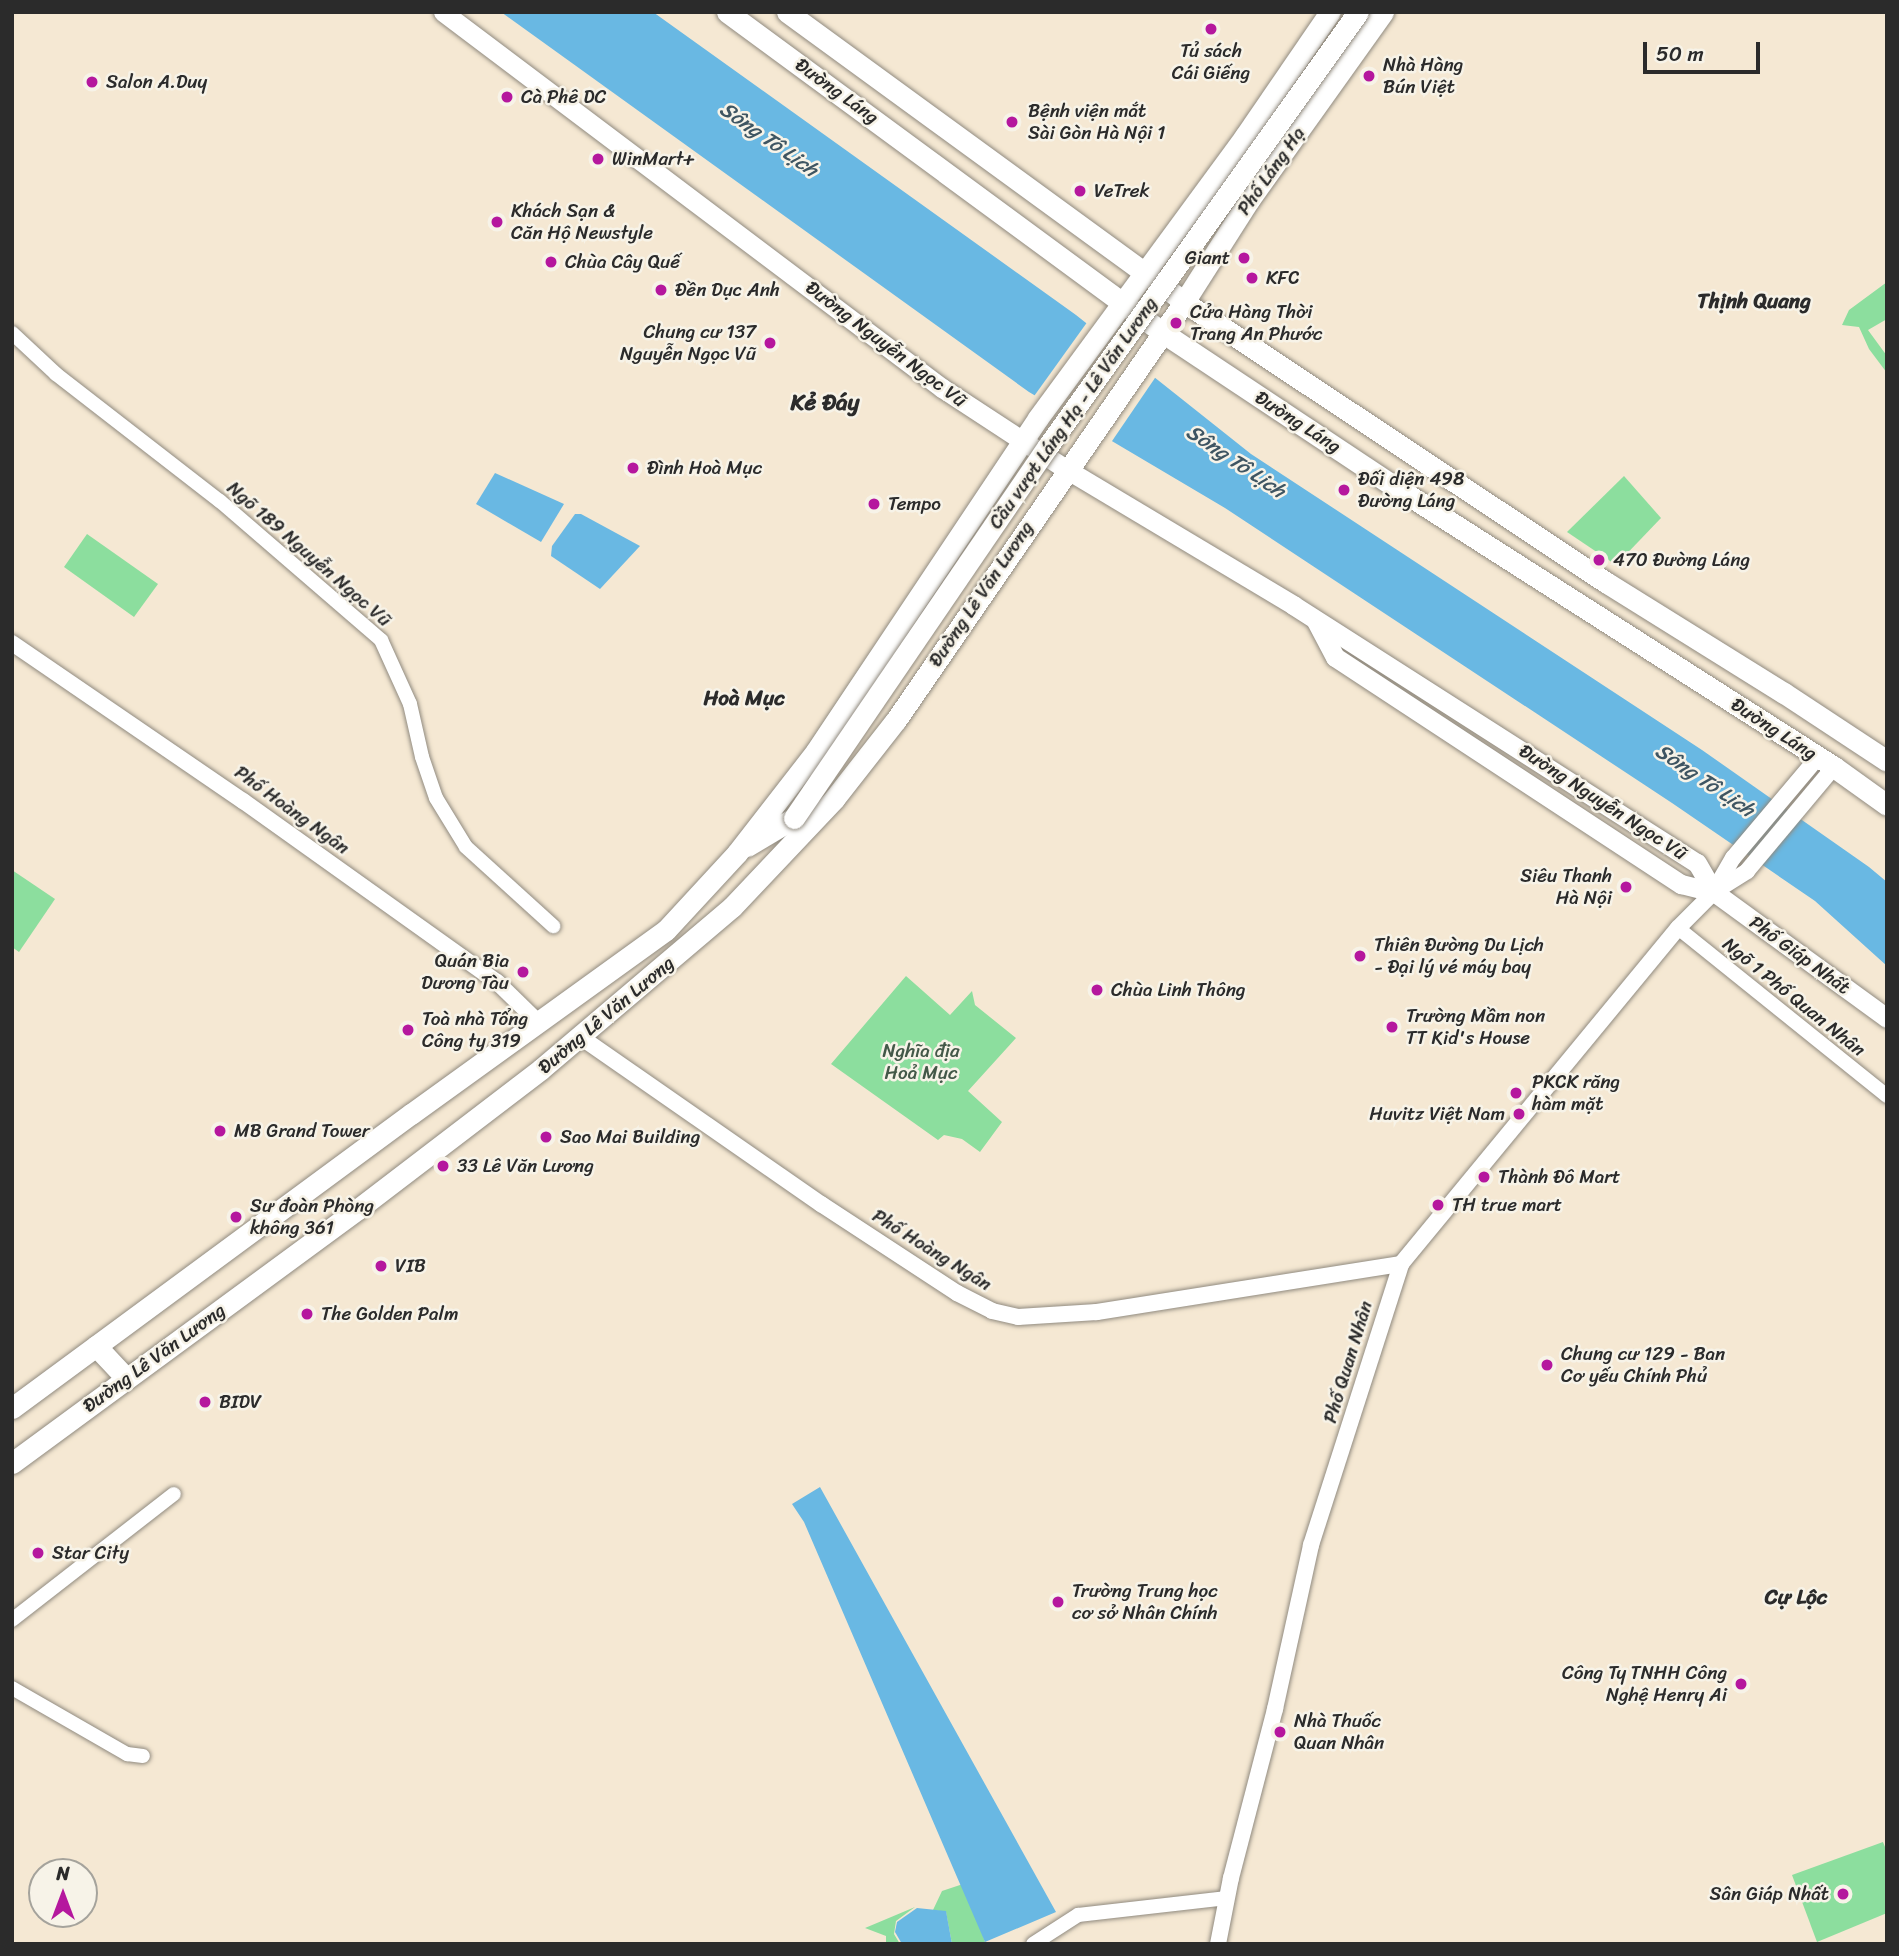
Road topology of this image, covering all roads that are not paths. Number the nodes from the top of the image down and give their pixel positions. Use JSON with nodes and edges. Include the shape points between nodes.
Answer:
{"nodes":[{"id":1,"x":443,"y":12,"type":"edge"},
{"id":2,"x":727,"y":12,"type":"edge"},
{"id":3,"x":787,"y":12,"type":"edge"},
{"id":4,"x":1330,"y":12,"type":"edge"},
{"id":5,"x":1358,"y":12,"type":"edge"},
{"id":6,"x":1383,"y":12,"type":"edge"},
{"id":7,"x":1216,"y":175,"type":"junction"},
{"id":8,"x":1249,"y":200,"type":"junction"},
{"id":9,"x":1143,"y":272,"type":"junction"},
{"id":10,"x":1184,"y":302,"type":"junction"},
{"id":11,"x":1122,"y":303,"type":"junction"},
{"id":12,"x":1162,"y":332,"type":"junction"},
{"id":13,"x":12,"y":333,"type":"edge"},
{"id":14,"x":1023,"y":441,"type":"junction"},
{"id":15,"x":1066,"y":469,"type":"junction"},
{"id":16,"x":964,"y":529,"type":"junction"},
{"id":17,"x":1005,"y":557,"type":"junction"},
{"id":18,"x":1315,"y":620,"type":"junction"},
{"id":19,"x":1671,"y":623,"type":"junction"},
{"id":20,"x":12,"y":643,"type":"edge"},
{"id":21,"x":1653,"y":650,"type":"junction"},
{"id":22,"x":1887,"y":761,"type":"edge"},
{"id":23,"x":1819,"y":765,"type":"junction"},
{"id":24,"x":1887,"y":805,"type":"edge"},
{"id":25,"x":794,"y":818,"type":"junction"},
{"id":26,"x":737,"y":853,"type":"junction"},
{"id":27,"x":764,"y":873,"type":"junction"},
{"id":28,"x":1714,"y":892,"type":"junction"},
{"id":29,"x":553,"y":926,"type":"dead end"},
{"id":30,"x":1678,"y":928,"type":"junction"},
{"id":31,"x":1887,"y":1018,"type":"edge"},
{"id":32,"x":538,"y":1022,"type":"junction"},
{"id":33,"x":579,"y":1036,"type":"junction"},
{"id":34,"x":1887,"y":1096,"type":"edge"},
{"id":35,"x":1401,"y":1264,"type":"junction"},
{"id":36,"x":96,"y":1346,"type":"junction"},
{"id":37,"x":126,"y":1378,"type":"junction"},
{"id":38,"x":12,"y":1408,"type":"edge"},
{"id":39,"x":12,"y":1463,"type":"edge"},
{"id":40,"x":174,"y":1494,"type":"dead end"},
{"id":41,"x":12,"y":1620,"type":"edge"},
{"id":42,"x":12,"y":1688,"type":"edge"},
{"id":43,"x":143,"y":1756,"type":"dead end"},
{"id":44,"x":1227,"y":1898,"type":"junction"},
{"id":45,"x":1033,"y":1944,"type":"edge"},
{"id":46,"x":1218,"y":1944,"type":"edge"}],
"edges":[{"from":1,"to":14,"type":"main road","name":"Đường Nguyễn Ngọc Vũ","via":[[942,388]]},
{"from":2,"to":11,"type":"main road","name":"Đường Láng"},
{"from":3,"to":9,"type":"main road","name":"Đường Láng"},
{"from":4,"to":7,"type":"main road"},
{"from":5,"to":25,"type":"main road","name":"Cầu vượt Láng Hạ - Lê Văn Lương","bridge":true,"via":[[1048,446]]},
{"from":6,"to":8,"type":"main road","name":"Phố Láng Hạ"},
{"from":7,"to":8,"type":"main road"},
{"from":7,"to":9,"type":"main road"},
{"from":8,"to":10,"type":"main road","name":"Phố Láng Hạ"},
{"from":9,"to":10,"type":"main road","name":"Đường Láng"},
{"from":9,"to":11,"type":"main road"},
{"from":10,"to":12,"type":"main road","name":"Phố Láng Hạ"},
{"from":10,"to":19,"type":"main road","name":"Đường Láng"},
{"from":11,"to":12,"type":"main road","name":"Đường Láng"},
{"from":11,"to":14,"type":"main road","name":"Đường Lê Văn Lương"},
{"from":12,"to":15,"type":"main road","name":"Đường Lê Văn Lương"},
{"from":12,"to":21,"type":"main road","name":"Đường Láng"},
{"from":13,"to":29,"type":"street","name":"Ngõ 189 Nguyễn Ngọc Vũ","via":[[381,640],[410,704],[436,798],[466,847]]},
{"from":14,"to":15,"type":"main road","name":"Đường Nguyễn Ngọc Vũ"},
{"from":14,"to":16,"type":"main road","name":"Đường Lê Văn Lương"},
{"from":15,"to":17,"type":"main road","name":"Đường Lê Văn Lương"},
{"from":15,"to":18,"type":"main road","name":"Đường Nguyễn Ngọc Vũ"},
{"from":16,"to":17,"type":"main road"},
{"from":16,"to":26,"type":"main road","name":"Đường Lê Văn Lương","via":[[816,751]]},
{"from":17,"to":27,"type":"main road","name":"Đường Lê Văn Lương","via":[[890,728],[834,799]]},
{"from":18,"to":28,"type":"main road","name":"Đường Nguyễn Ngọc Vũ","via":[[1697,863]]},
{"from":18,"to":28,"type":"main road","name":"Đường Nguyễn Ngọc Vũ","via":[[1335,657],[1681,884]]},
{"from":19,"to":21,"type":"main road"},
{"from":19,"to":22,"type":"main road","name":"Đường Láng"},
{"from":20,"to":32,"type":"street","name":"Phố Hoàng Ngân","via":[[487,975]]},
{"from":21,"to":23,"type":"main road","name":"Đường Láng"},
{"from":23,"to":24,"type":"main road","name":"Đường Láng"},
{"from":23,"to":28,"type":"street","name":"Phố Quan Nhân","via":[[1733,858]]},
{"from":23,"to":28,"type":"street","name":"Phố Quan Nhân","via":[[1820,784],[1747,871]]},
{"from":25,"to":26,"type":"main road","name":"Cầu vượt Láng Hạ - Lê Văn Lương"},
{"from":25,"to":27,"type":"main road","name":"Cầu vượt Láng Hạ - Lê Văn Lương"},
{"from":26,"to":32,"type":"main road","name":"Đường Lê Văn Lương","via":[[666,930]]},
{"from":27,"to":33,"type":"main road","name":"Đường Lê Văn Lương","via":[[695,941]]},
{"from":28,"to":30,"type":"street","name":"Phố Quan Nhân"},
{"from":28,"to":31,"type":"main road","name":"Phố Giáp Nhất"},
{"from":30,"to":34,"type":"street","name":"Ngõ 1 Phố Quan Nhân"},
{"from":30,"to":35,"type":"street","name":"Phố Quan Nhân"},
{"from":32,"to":36,"type":"main road","name":"Đường Lê Văn Lương"},
{"from":33,"to":35,"type":"street","name":"Phố Hoàng Ngân","via":[[821,1205],[992,1311],[1018,1317],[1097,1312]]},
{"from":33,"to":37,"type":"main road","name":"Đường Lê Văn Lương","via":[[349,1215]]},
{"from":35,"to":44,"type":"street","name":"Phố Quan Nhân","via":[[1311,1545],[1276,1709]]},
{"from":36,"to":37,"type":"main road"},
{"from":36,"to":38,"type":"main road","name":"Đường Lê Văn Lương"},
{"from":37,"to":39,"type":"main road","name":"Đường Lê Văn Lương"},
{"from":40,"to":41,"type":"street"},
{"from":42,"to":43,"type":"street","via":[[127,1754]]},
{"from":44,"to":45,"type":"street","via":[[1078,1915]]},
{"from":44,"to":46,"type":"street","name":"Phố Quan Nhân"}]}
